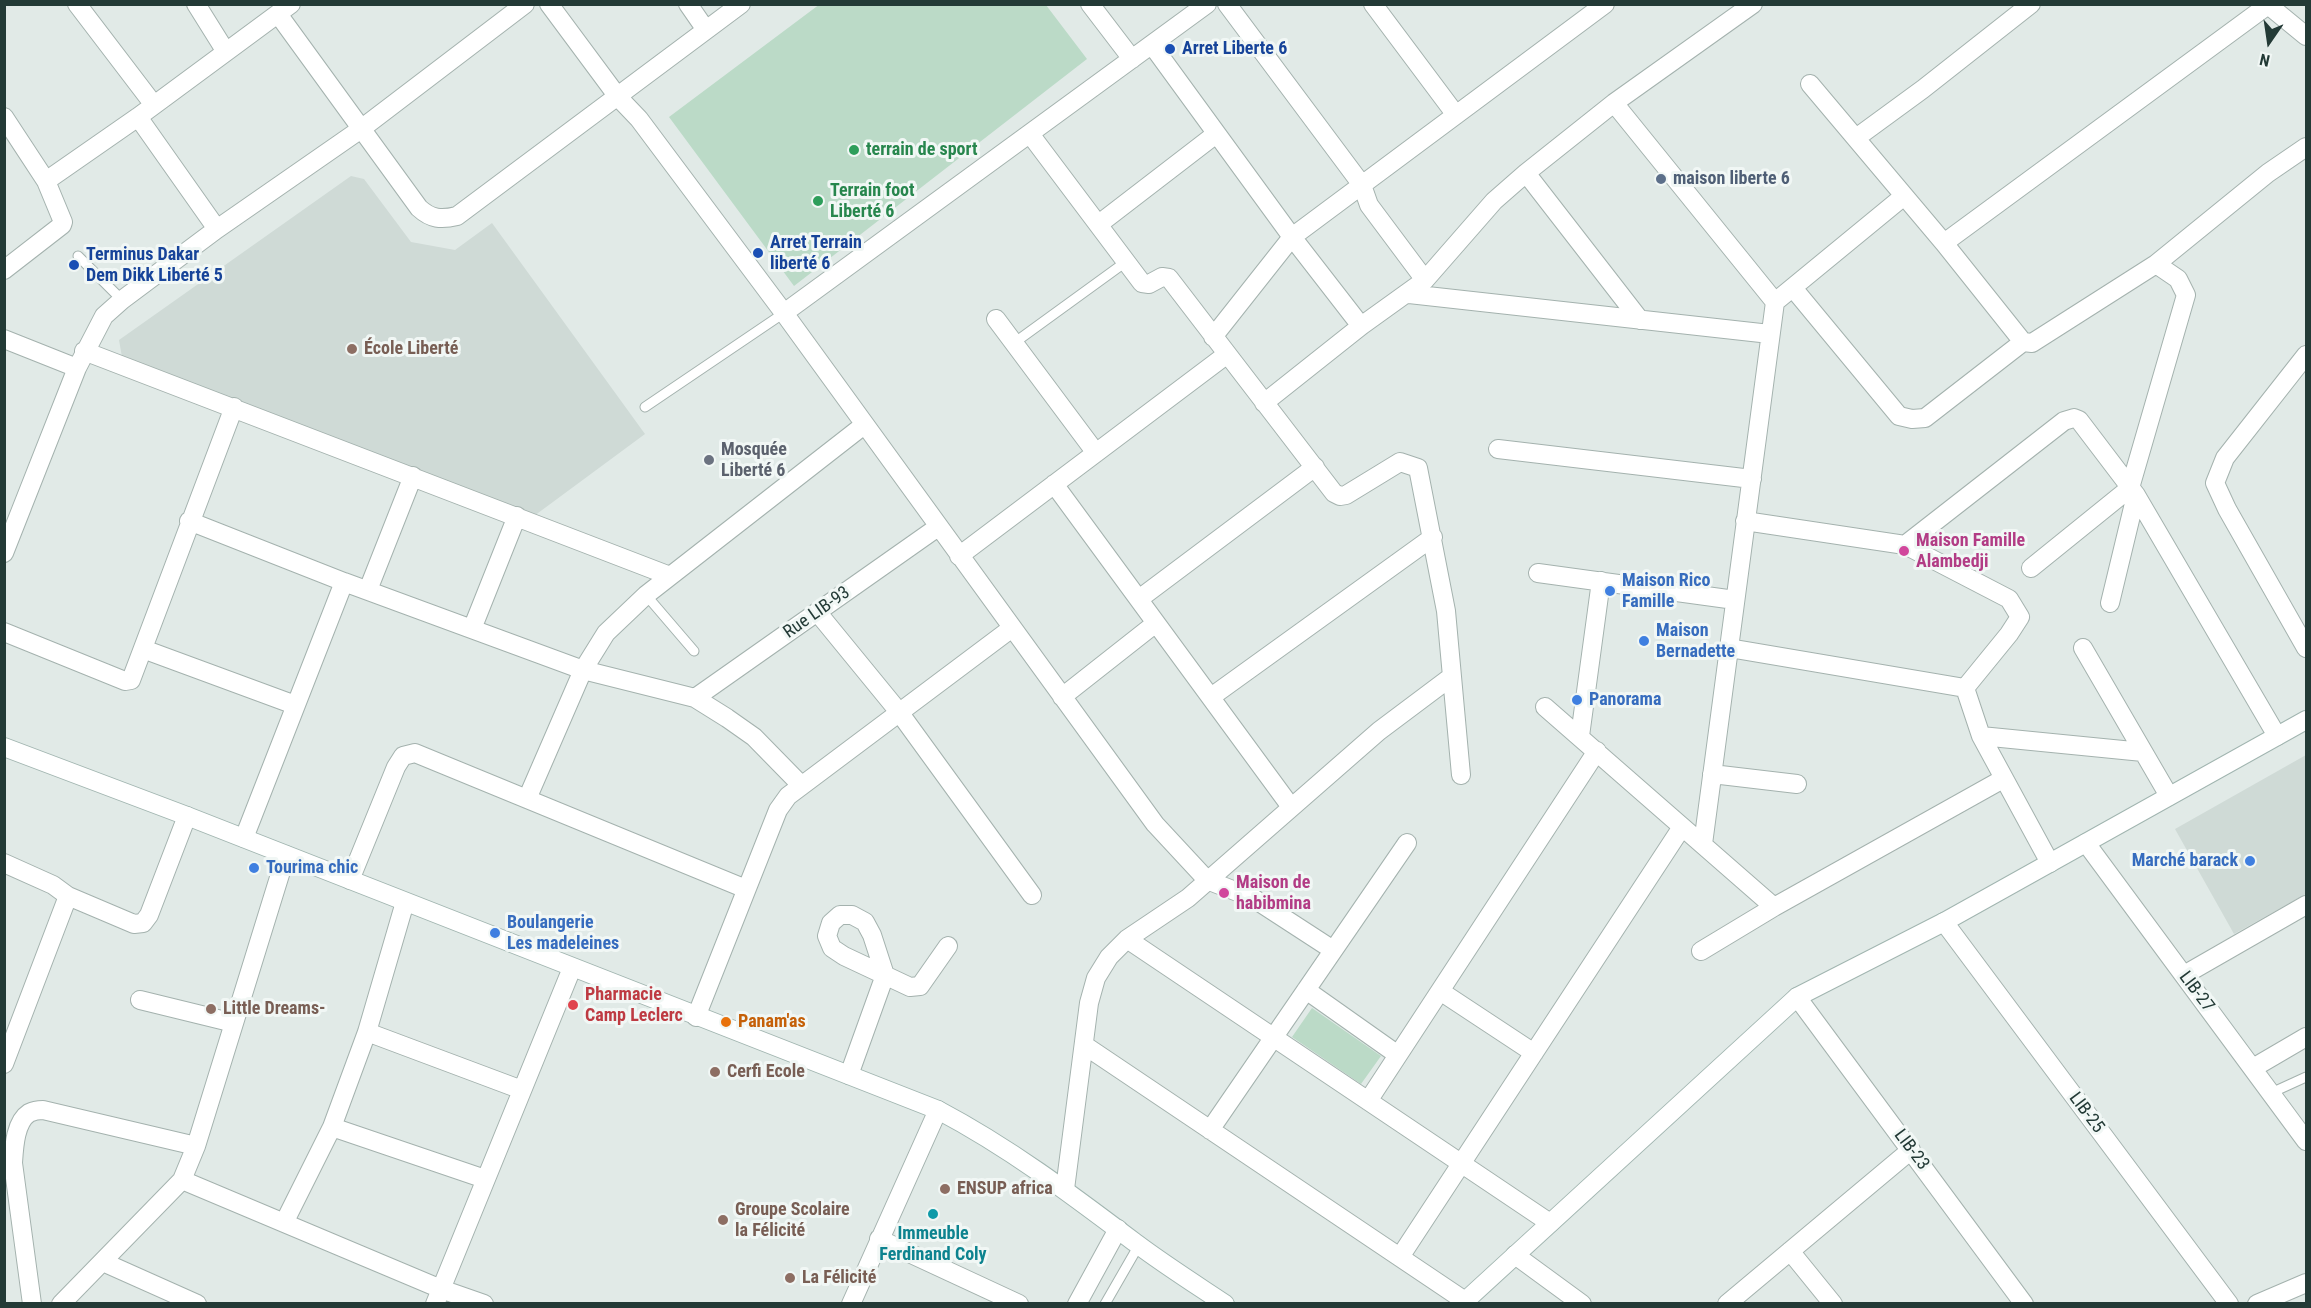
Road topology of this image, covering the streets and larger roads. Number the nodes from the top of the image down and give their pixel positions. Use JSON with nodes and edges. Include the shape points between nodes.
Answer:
{"nodes":[{"id":1,"x":77,"y":4,"type":"edge"},
{"id":2,"x":196,"y":4,"type":"edge"},
{"id":3,"x":525,"y":4,"type":"edge"},
{"id":4,"x":549,"y":4,"type":"edge"},
{"id":5,"x":688,"y":4,"type":"edge"},
{"id":6,"x":741,"y":4,"type":"edge"},
{"id":7,"x":1090,"y":4,"type":"edge"},
{"id":8,"x":1207,"y":4,"type":"edge"},
{"id":9,"x":1227,"y":4,"type":"edge"},
{"id":10,"x":1373,"y":4,"type":"edge"},
{"id":11,"x":1605,"y":4,"type":"edge"},
{"id":12,"x":1753,"y":4,"type":"edge"},
{"id":13,"x":2031,"y":4,"type":"edge"},
{"id":14,"x":2267,"y":5,"type":"edge"},
{"id":15,"x":285,"y":9,"type":"edge"},
{"id":16,"x":706,"y":30,"type":"junction"},
{"id":17,"x":2307,"y":36,"type":"edge"},
{"id":18,"x":1152,"y":45,"type":"junction"},
{"id":19,"x":226,"y":52,"type":"junction"},
{"id":20,"x":1132,"y":59,"type":"junction"},
{"id":21,"x":1810,"y":84,"type":"dead end"},
{"id":22,"x":618,"y":97,"type":"junction"},
{"id":23,"x":1614,"y":103,"type":"junction"},
{"id":24,"x":154,"y":105,"type":"junction"},
{"id":25,"x":1456,"y":115,"type":"junction"},
{"id":26,"x":4,"y":117,"type":"edge"},
{"id":27,"x":138,"y":117,"type":"junction"},
{"id":28,"x":361,"y":129,"type":"junction"},
{"id":29,"x":1030,"y":134,"type":"junction"},
{"id":30,"x":1216,"y":134,"type":"junction"},
{"id":31,"x":1856,"y":138,"type":"junction"},
{"id":32,"x":2307,"y":147,"type":"edge"},
{"id":33,"x":1526,"y":173,"type":"junction"},
{"id":34,"x":46,"y":181,"type":"junction"},
{"id":35,"x":1362,"y":185,"type":"junction"},
{"id":36,"x":1904,"y":196,"type":"junction"},
{"id":37,"x":1099,"y":224,"type":"junction"},
{"id":38,"x":217,"y":229,"type":"junction"},
{"id":39,"x":1292,"y":237,"type":"junction"},
{"id":40,"x":1944,"y":243,"type":"junction"},
{"id":41,"x":2156,"y":264,"type":"junction"},
{"id":42,"x":4,"y":270,"type":"edge"},
{"id":43,"x":1425,"y":280,"type":"junction"},
{"id":44,"x":1793,"y":288,"type":"junction"},
{"id":45,"x":1409,"y":294,"type":"junction"},
{"id":46,"x":1774,"y":302,"type":"junction"},
{"id":47,"x":784,"y":314,"type":"junction"},
{"id":48,"x":996,"y":319,"type":"dead end"},
{"id":49,"x":1640,"y":320,"type":"junction"},
{"id":50,"x":1361,"y":326,"type":"junction"},
{"id":51,"x":1770,"y":334,"type":"junction"},
{"id":52,"x":1213,"y":337,"type":"junction"},
{"id":53,"x":4,"y":339,"type":"edge"},
{"id":54,"x":2023,"y":342,"type":"junction"},
{"id":55,"x":1226,"y":355,"type":"junction"},
{"id":56,"x":2307,"y":355,"type":"edge"},
{"id":57,"x":81,"y":359,"type":"junction"},
{"id":58,"x":1264,"y":403,"type":"junction"},
{"id":59,"x":234,"y":407,"type":"junction"},
{"id":60,"x":864,"y":425,"type":"junction"},
{"id":61,"x":1498,"y":449,"type":"dead end"},
{"id":62,"x":1096,"y":453,"type":"junction"},
{"id":63,"x":1315,"y":467,"type":"junction"},
{"id":64,"x":413,"y":476,"type":"junction"},
{"id":65,"x":1752,"y":479,"type":"junction"},
{"id":66,"x":1054,"y":484,"type":"junction"},
{"id":67,"x":2133,"y":492,"type":"junction"},
{"id":68,"x":12,"y":509,"type":"edge"},
{"id":69,"x":517,"y":516,"type":"junction"},
{"id":70,"x":189,"y":521,"type":"junction"},
{"id":71,"x":1746,"y":521,"type":"junction"},
{"id":72,"x":938,"y":527,"type":"junction"},
{"id":73,"x":1433,"y":537,"type":"junction"},
{"id":74,"x":1905,"y":545,"type":"junction"},
{"id":75,"x":4,"y":553,"type":"edge"},
{"id":76,"x":959,"y":556,"type":"junction"},
{"id":77,"x":2031,"y":568,"type":"dead end"},
{"id":78,"x":1538,"y":573,"type":"dead end"},
{"id":79,"x":670,"y":576,"type":"junction"},
{"id":80,"x":1600,"y":581,"type":"junction"},
{"id":81,"x":344,"y":582,"type":"junction"},
{"id":82,"x":368,"y":590,"type":"junction"},
{"id":83,"x":1139,"y":599,"type":"junction"},
{"id":84,"x":1735,"y":600,"type":"junction"},
{"id":85,"x":2110,"y":603,"type":"dead end"},
{"id":86,"x":818,"y":613,"type":"junction"},
{"id":87,"x":1156,"y":623,"type":"junction"},
{"id":88,"x":1012,"y":628,"type":"junction"},
{"id":89,"x":472,"y":629,"type":"junction"},
{"id":90,"x":4,"y":632,"type":"edge"},
{"id":91,"x":1729,"y":648,"type":"junction"},
{"id":92,"x":2084,"y":648,"type":"dead end"},
{"id":93,"x":2307,"y":648,"type":"edge"},
{"id":94,"x":143,"y":649,"type":"junction"},
{"id":95,"x":583,"y":670,"type":"junction"},
{"id":96,"x":1451,"y":677,"type":"junction"},
{"id":97,"x":1965,"y":688,"type":"junction"},
{"id":98,"x":1062,"y":697,"type":"junction"},
{"id":99,"x":1210,"y":697,"type":"junction"},
{"id":100,"x":695,"y":698,"type":"junction"},
{"id":101,"x":296,"y":705,"type":"junction"},
{"id":102,"x":1545,"y":707,"type":"dead end"},
{"id":103,"x":899,"y":712,"type":"junction"},
{"id":104,"x":2307,"y":720,"type":"edge"},
{"id":105,"x":1580,"y":736,"type":"junction"},
{"id":106,"x":1981,"y":736,"type":"junction"},
{"id":107,"x":2277,"y":736,"type":"junction"},
{"id":108,"x":4,"y":747,"type":"edge"},
{"id":109,"x":1596,"y":751,"type":"junction"},
{"id":110,"x":2144,"y":752,"type":"junction"},
{"id":111,"x":1712,"y":774,"type":"junction"},
{"id":112,"x":1461,"y":775,"type":"dead end"},
{"id":113,"x":2003,"y":779,"type":"junction"},
{"id":114,"x":1797,"y":784,"type":"dead end"},
{"id":115,"x":801,"y":785,"type":"junction"},
{"id":116,"x":2169,"y":796,"type":"junction"},
{"id":117,"x":527,"y":799,"type":"junction"},
{"id":118,"x":1291,"y":807,"type":"junction"},
{"id":119,"x":186,"y":816,"type":"junction"},
{"id":120,"x":1682,"y":827,"type":"junction"},
{"id":121,"x":244,"y":838,"type":"junction"},
{"id":122,"x":1407,"y":843,"type":"dead end"},
{"id":123,"x":2086,"y":843,"type":"junction"},
{"id":124,"x":1702,"y":844,"type":"junction"},
{"id":125,"x":286,"y":855,"type":"junction"},
{"id":126,"x":4,"y":863,"type":"edge"},
{"id":127,"x":2050,"y":863,"type":"junction"},
{"id":128,"x":350,"y":880,"type":"junction"},
{"id":129,"x":1207,"y":880,"type":"junction"},
{"id":130,"x":746,"y":890,"type":"junction"},
{"id":131,"x":1032,"y":895,"type":"dead end"},
{"id":132,"x":68,"y":896,"type":"junction"},
{"id":133,"x":405,"y":902,"type":"junction"},
{"id":134,"x":2307,"y":905,"type":"edge"},
{"id":135,"x":1774,"y":908,"type":"junction"},
{"id":136,"x":1944,"y":922,"type":"junction"},
{"id":137,"x":1127,"y":939,"type":"junction"},
{"id":138,"x":948,"y":946,"type":"dead end"},
{"id":139,"x":1333,"y":950,"type":"junction"},
{"id":140,"x":1701,"y":951,"type":"dead end"},
{"id":141,"x":573,"y":968,"type":"junction"},
{"id":142,"x":2184,"y":975,"type":"junction"},
{"id":143,"x":1306,"y":990,"type":"junction"},
{"id":144,"x":1440,"y":991,"type":"junction"},
{"id":145,"x":1797,"y":997,"type":"junction"},
{"id":146,"x":140,"y":1000,"type":"dead end"},
{"id":147,"x":696,"y":1017,"type":"junction"},
{"id":148,"x":234,"y":1023,"type":"junction"},
{"id":149,"x":367,"y":1032,"type":"junction"},
{"id":150,"x":2307,"y":1037,"type":"edge"},
{"id":151,"x":1274,"y":1038,"type":"junction"},
{"id":152,"x":1084,"y":1046,"type":"junction"},
{"id":153,"x":1534,"y":1053,"type":"junction"},
{"id":154,"x":1398,"y":1055,"type":"junction"},
{"id":155,"x":4,"y":1064,"type":"edge"},
{"id":156,"x":2253,"y":1068,"type":"junction"},
{"id":157,"x":849,"y":1075,"type":"junction"},
{"id":158,"x":522,"y":1090,"type":"junction"},
{"id":159,"x":1368,"y":1101,"type":"junction"},
{"id":160,"x":938,"y":1110,"type":"junction"},
{"id":161,"x":332,"y":1127,"type":"junction"},
{"id":162,"x":1210,"y":1130,"type":"junction"},
{"id":163,"x":2307,"y":1141,"type":"edge"},
{"id":164,"x":196,"y":1146,"type":"junction"},
{"id":165,"x":1911,"y":1150,"type":"junction"},
{"id":166,"x":9,"y":1162,"type":"edge"},
{"id":167,"x":1461,"y":1163,"type":"junction"},
{"id":168,"x":484,"y":1179,"type":"junction"},
{"id":169,"x":182,"y":1180,"type":"junction"},
{"id":170,"x":1065,"y":1189,"type":"junction"},
{"id":171,"x":284,"y":1223,"type":"junction"},
{"id":172,"x":1550,"y":1223,"type":"junction"},
{"id":173,"x":1118,"y":1229,"type":"junction"},
{"id":174,"x":879,"y":1239,"type":"junction"},
{"id":175,"x":1790,"y":1251,"type":"junction"},
{"id":176,"x":1515,"y":1255,"type":"junction"},
{"id":177,"x":1400,"y":1257,"type":"junction"},
{"id":178,"x":102,"y":1262,"type":"junction"},
{"id":179,"x":2307,"y":1283,"type":"edge"},
{"id":180,"x":438,"y":1296,"type":"edge"},
{"id":181,"x":1463,"y":1302,"type":"edge"},
{"id":182,"x":32,"y":1304,"type":"edge"},
{"id":183,"x":61,"y":1304,"type":"edge"},
{"id":184,"x":197,"y":1304,"type":"edge"},
{"id":185,"x":484,"y":1304,"type":"edge"},
{"id":186,"x":851,"y":1304,"type":"edge"},
{"id":187,"x":1019,"y":1304,"type":"edge"},
{"id":188,"x":1077,"y":1304,"type":"edge"},
{"id":189,"x":1225,"y":1304,"type":"edge"},
{"id":190,"x":1582,"y":1304,"type":"edge"},
{"id":191,"x":1727,"y":1304,"type":"edge"},
{"id":192,"x":1833,"y":1304,"type":"edge"},
{"id":193,"x":2024,"y":1304,"type":"edge"},
{"id":194,"x":2229,"y":1304,"type":"edge"},
{"id":195,"x":2257,"y":1304,"type":"edge"}],
"edges":[{"from":1,"to":24,"type":"street"},
{"from":2,"to":19,"type":"street"},
{"from":3,"to":28,"type":"street"},
{"from":4,"to":22,"type":"street"},
{"from":5,"to":16,"type":"street"},
{"from":6,"to":16,"type":"street"},
{"from":7,"to":20,"type":"street"},
{"from":8,"to":18,"type":"street"},
{"from":9,"to":35,"type":"street"},
{"from":10,"to":25,"type":"street"},
{"from":11,"to":25,"type":"street"},
{"from":12,"to":23,"type":"street"},
{"from":13,"to":31,"type":"street"},
{"from":14,"to":17,"type":"street"},
{"from":14,"to":40,"type":"street"},
{"from":15,"to":19,"type":"street"},
{"from":15,"to":28,"type":"street"},
{"from":16,"to":22,"type":"street"},
{"from":18,"to":20,"type":"street"},
{"from":18,"to":30,"type":"street"},
{"from":19,"to":24,"type":"street"},
{"from":20,"to":29,"type":"street"},
{"from":21,"to":31,"type":"street"},
{"from":22,"to":28,"type":"street","via":[[457,216],[446,219],[427,215],[419,208]]},
{"from":22,"to":47,"type":"street","via":[[639,119]]},
{"from":23,"to":33,"type":"street"},
{"from":23,"to":46,"type":"street"},
{"from":24,"to":27,"type":"street"},
{"from":25,"to":35,"type":"street"},
{"from":26,"to":34,"type":"street"},
{"from":27,"to":34,"type":"street"},
{"from":27,"to":38,"type":"street"},
{"from":28,"to":38,"type":"street"},
{"from":29,"to":37,"type":"street"},
{"from":29,"to":47,"type":"street"},
{"from":30,"to":37,"type":"street"},
{"from":30,"to":39,"type":"street"},
{"from":31,"to":36,"type":"street"},
{"from":32,"to":41,"type":"street","via":[[2268,173]]},
{"from":33,"to":43,"type":"street","via":[[1494,201]]},
{"from":33,"to":49,"type":"street"},
{"from":34,"to":42,"type":"street","via":[[63,218],[62,225]]},
{"from":35,"to":39,"type":"street"},
{"from":35,"to":43,"type":"street","via":[[1369,205]]},
{"from":36,"to":40,"type":"street"},
{"from":36,"to":44,"type":"street"},
{"from":37,"to":52,"type":"street","via":[[1146,285],[1169,278]]},
{"from":38,"to":57,"type":"street","via":[[104,316]]},
{"from":39,"to":50,"type":"street"},
{"from":39,"to":52,"type":"street"},
{"from":40,"to":54,"type":"street"},
{"from":41,"to":54,"type":"street","via":[[2032,343]]},
{"from":41,"to":67,"type":"street","via":[[2178,279],[2186,295]]},
{"from":43,"to":45,"type":"street"},
{"from":44,"to":46,"type":"street"},
{"from":44,"to":54,"type":"street","via":[[1899,416],[1925,418]]},
{"from":45,"to":49,"type":"street"},
{"from":45,"to":50,"type":"street"},
{"from":46,"to":51,"type":"street"},
{"from":47,"to":60,"type":"street"},
{"from":48,"to":62,"type":"street"},
{"from":49,"to":51,"type":"street"},
{"from":50,"to":58,"type":"street"},
{"from":51,"to":65,"type":"street"},
{"from":52,"to":55,"type":"street"},
{"from":53,"to":57,"type":"street"},
{"from":55,"to":58,"type":"street"},
{"from":55,"to":62,"type":"street"},
{"from":56,"to":93,"type":"street","via":[[2225,458],[2215,483]]},
{"from":57,"to":59,"type":"street"},
{"from":57,"to":68,"type":"street"},
{"from":58,"to":63,"type":"street"},
{"from":59,"to":64,"type":"street"},
{"from":59,"to":70,"type":"street"},
{"from":60,"to":72,"type":"street"},
{"from":60,"to":79,"type":"street"},
{"from":61,"to":65,"type":"street"},
{"from":62,"to":66,"type":"street"},
{"from":63,"to":73,"type":"street","via":[[1340,496],[1400,462],[1418,468]]},
{"from":63,"to":83,"type":"street"},
{"from":64,"to":69,"type":"street"},
{"from":64,"to":82,"type":"street"},
{"from":65,"to":71,"type":"street"},
{"from":66,"to":76,"type":"street"},
{"from":66,"to":83,"type":"street"},
{"from":67,"to":74,"type":"street","via":[[2079,420],[2068,418]]},
{"from":67,"to":77,"type":"street"},
{"from":67,"to":85,"type":"street"},
{"from":67,"to":107,"type":"street"},
{"from":68,"to":75,"type":"street"},
{"from":69,"to":79,"type":"street"},
{"from":69,"to":89,"type":"street"},
{"from":70,"to":81,"type":"street"},
{"from":70,"to":94,"type":"street"},
{"from":71,"to":74,"type":"street"},
{"from":71,"to":84,"type":"street"},
{"from":72,"to":76,"type":"street"},
{"from":72,"to":86,"type":"street","name":"Rue LIB-93"},
{"from":73,"to":96,"type":"street","via":[[1446,611]]},
{"from":73,"to":99,"type":"street"},
{"from":74,"to":97,"type":"street","via":[[2009,599],[2020,617]]},
{"from":76,"to":88,"type":"street"},
{"from":78,"to":80,"type":"street"},
{"from":79,"to":95,"type":"street","via":[[606,633]]},
{"from":80,"to":84,"type":"street"},
{"from":80,"to":105,"type":"street"},
{"from":81,"to":82,"type":"street"},
{"from":81,"to":101,"type":"street"},
{"from":82,"to":89,"type":"street"},
{"from":83,"to":87,"type":"street"},
{"from":84,"to":91,"type":"street"},
{"from":86,"to":100,"type":"street","name":"Rue LIB-93"},
{"from":86,"to":103,"type":"street"},
{"from":87,"to":98,"type":"street"},
{"from":87,"to":99,"type":"street"},
{"from":88,"to":98,"type":"street"},
{"from":88,"to":103,"type":"street"},
{"from":89,"to":95,"type":"street"},
{"from":90,"to":94,"type":"street","via":[[125,681],[135,674]]},
{"from":91,"to":97,"type":"street"},
{"from":91,"to":111,"type":"street"},
{"from":92,"to":110,"type":"street"},
{"from":94,"to":101,"type":"street"},
{"from":95,"to":100,"type":"street"},
{"from":95,"to":117,"type":"street"},
{"from":96,"to":112,"type":"street"},
{"from":96,"to":118,"type":"street","via":[[1379,731]]},
{"from":97,"to":106,"type":"street"},
{"from":98,"to":129,"type":"street","via":[[1155,824]]},
{"from":99,"to":118,"type":"street"},
{"from":100,"to":115,"type":"street","via":[[754,737]]},
{"from":101,"to":121,"type":"street"},
{"from":102,"to":105,"type":"street"},
{"from":103,"to":115,"type":"street"},
{"from":103,"to":131,"type":"street"},
{"from":104,"to":107,"type":"street"},
{"from":105,"to":109,"type":"street"},
{"from":106,"to":110,"type":"street"},
{"from":106,"to":113,"type":"street"},
{"from":107,"to":116,"type":"street"},
{"from":108,"to":119,"type":"street"},
{"from":109,"to":120,"type":"street"},
{"from":109,"to":144,"type":"street"},
{"from":110,"to":116,"type":"street"},
{"from":111,"to":114,"type":"street"},
{"from":111,"to":124,"type":"street"},
{"from":113,"to":127,"type":"street"},
{"from":113,"to":135,"type":"street"},
{"from":115,"to":130,"type":"street","via":[[778,810]]},
{"from":116,"to":123,"type":"street"},
{"from":117,"to":128,"type":"street","via":[[415,753],[403,756]]},
{"from":117,"to":130,"type":"street"},
{"from":118,"to":129,"type":"street"},
{"from":119,"to":121,"type":"street"},
{"from":119,"to":132,"type":"street","via":[[143,923],[134,924]]},
{"from":120,"to":124,"type":"street"},
{"from":120,"to":153,"type":"street"},
{"from":121,"to":125,"type":"street"},
{"from":122,"to":139,"type":"street"},
{"from":123,"to":127,"type":"street"},
{"from":123,"to":142,"type":"street","name":"LIB-27"},
{"from":124,"to":135,"type":"street"},
{"from":125,"to":128,"type":"street"},
{"from":125,"to":148,"type":"street"},
{"from":126,"to":132,"type":"street"},
{"from":127,"to":136,"type":"street"},
{"from":128,"to":133,"type":"street"},
{"from":129,"to":137,"type":"street","via":[[1163,917]]},
{"from":129,"to":139,"type":"street","via":[[1253,898]]},
{"from":130,"to":147,"type":"street"},
{"from":132,"to":155,"type":"street"},
{"from":133,"to":141,"type":"street"},
{"from":133,"to":149,"type":"street"},
{"from":134,"to":142,"type":"street"},
{"from":135,"to":140,"type":"street"},
{"from":136,"to":145,"type":"street"},
{"from":136,"to":194,"type":"street","name":"LIB-25"},
{"from":137,"to":151,"type":"street"},
{"from":137,"to":152,"type":"street","via":[[1096,978]]},
{"from":138,"to":157,"type":"street","via":[[920,986],[910,987],[885,975]]},
{"from":139,"to":143,"type":"street"},
{"from":141,"to":147,"type":"street"},
{"from":141,"to":158,"type":"street"},
{"from":142,"to":156,"type":"street","name":"LIB-27"},
{"from":143,"to":151,"type":"street"},
{"from":143,"to":154,"type":"street"},
{"from":144,"to":153,"type":"street"},
{"from":144,"to":154,"type":"street"},
{"from":145,"to":165,"type":"street","name":"LIB-23"},
{"from":145,"to":172,"type":"street"},
{"from":146,"to":148,"type":"street"},
{"from":147,"to":157,"type":"street"},
{"from":148,"to":164,"type":"street"},
{"from":149,"to":158,"type":"street"},
{"from":149,"to":161,"type":"street"},
{"from":150,"to":156,"type":"street"},
{"from":151,"to":159,"type":"street"},
{"from":151,"to":162,"type":"street"},
{"from":152,"to":162,"type":"street"},
{"from":152,"to":170,"type":"street"},
{"from":153,"to":167,"type":"street"},
{"from":154,"to":159,"type":"street"},
{"from":156,"to":163,"type":"street","name":"LIB-27"},
{"from":157,"to":160,"type":"street"},
{"from":158,"to":168,"type":"street"},
{"from":159,"to":167,"type":"street"},
{"from":160,"to":170,"type":"street","via":[[981,1132]]},
{"from":160,"to":174,"type":"street"},
{"from":161,"to":168,"type":"street"},
{"from":161,"to":171,"type":"street"},
{"from":162,"to":177,"type":"street"},
{"from":164,"to":166,"type":"street","via":[[43,1110],[30,1112],[21,1121]]},
{"from":164,"to":169,"type":"street"},
{"from":165,"to":175,"type":"street"},
{"from":165,"to":193,"type":"street","name":"LIB-23"},
{"from":166,"to":182,"type":"street"},
{"from":167,"to":172,"type":"street"},
{"from":167,"to":177,"type":"street"},
{"from":168,"to":180,"type":"street"},
{"from":169,"to":171,"type":"street"},
{"from":169,"to":178,"type":"street"},
{"from":170,"to":173,"type":"street"},
{"from":171,"to":180,"type":"street"},
{"from":172,"to":176,"type":"street"},
{"from":173,"to":188,"type":"street"},
{"from":173,"to":189,"type":"street"},
{"from":174,"to":186,"type":"street"},
{"from":174,"to":187,"type":"street"},
{"from":175,"to":191,"type":"street"},
{"from":175,"to":192,"type":"street"},
{"from":176,"to":181,"type":"street"},
{"from":176,"to":190,"type":"street"},
{"from":177,"to":181,"type":"street"},
{"from":178,"to":183,"type":"street"},
{"from":178,"to":184,"type":"street"},
{"from":179,"to":195,"type":"street"},
{"from":180,"to":185,"type":"street"}]}
